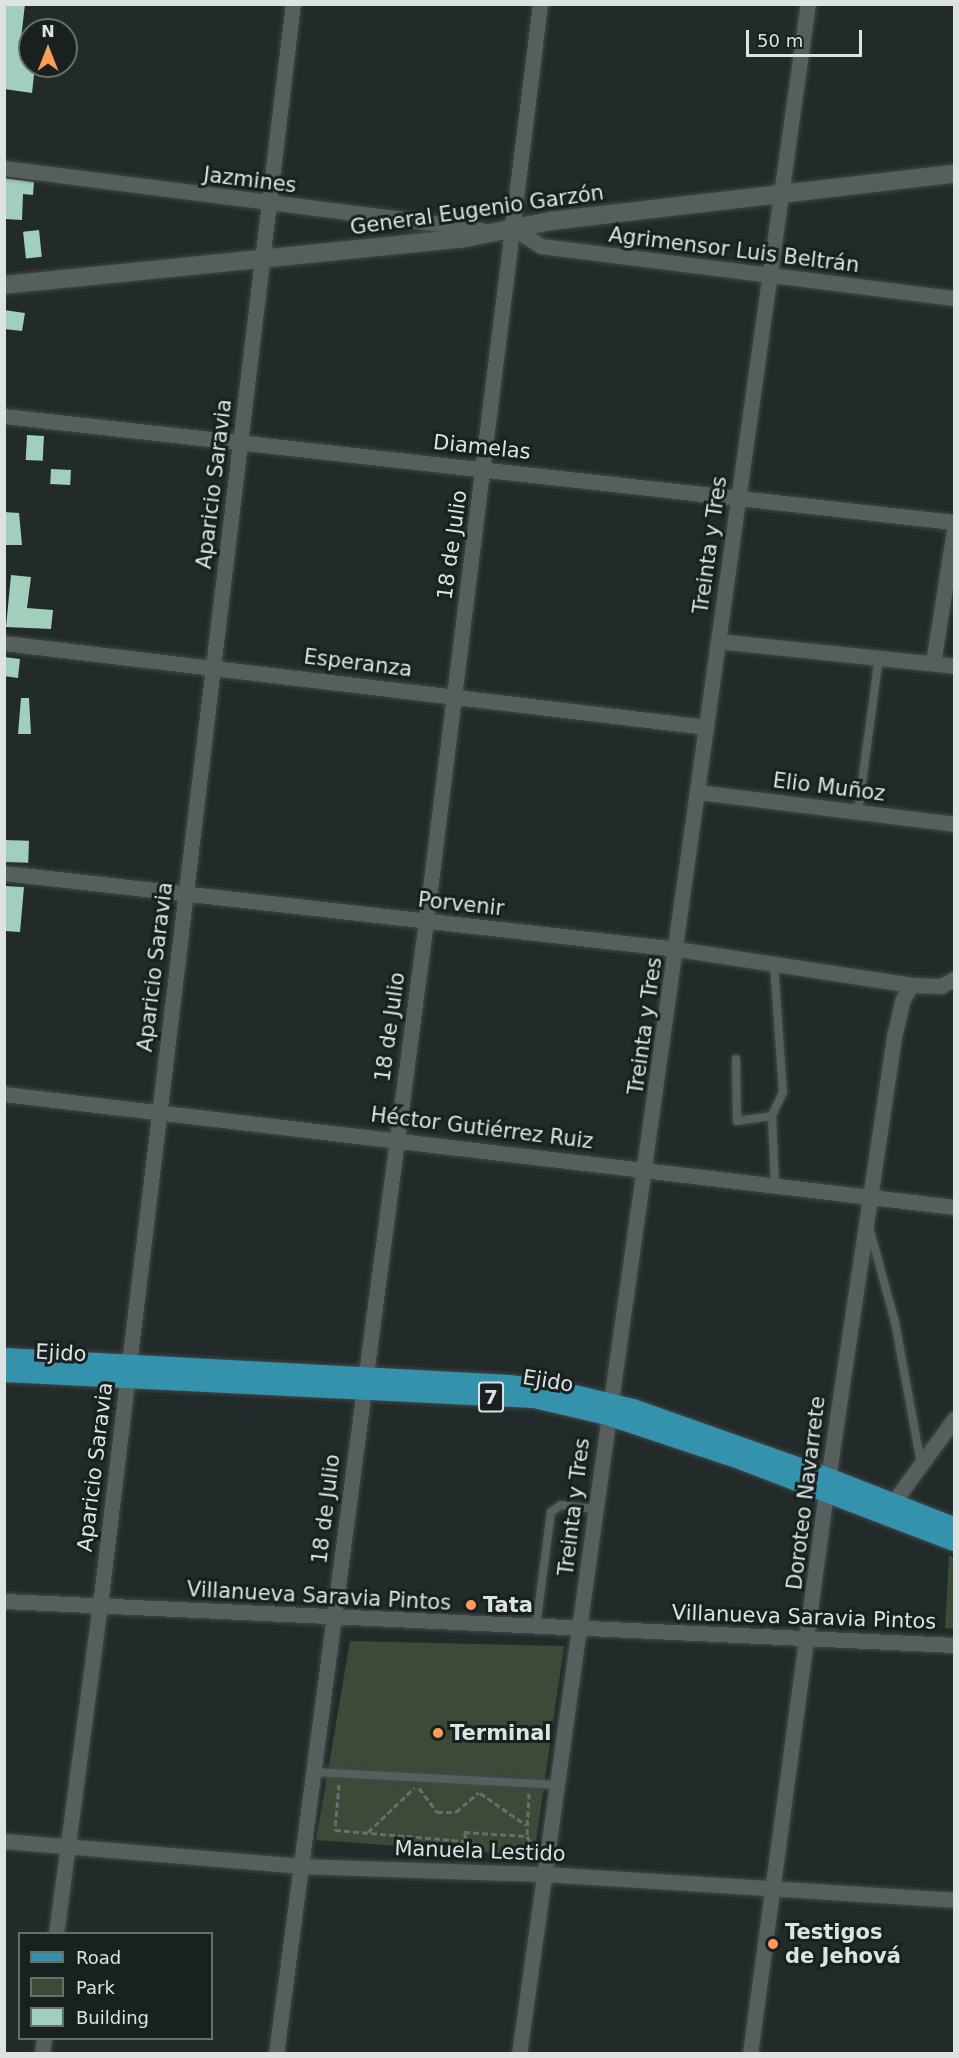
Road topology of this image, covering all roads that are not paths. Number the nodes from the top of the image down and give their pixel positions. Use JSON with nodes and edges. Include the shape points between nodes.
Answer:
{"nodes":[{"id":1,"x":293,"y":4,"type":"edge"},
{"id":2,"x":540,"y":4,"type":"edge"},
{"id":3,"x":808,"y":4,"type":"edge"},
{"id":4,"x":4,"y":168,"type":"edge"},
{"id":5,"x":954,"y":174,"type":"edge"},
{"id":6,"x":783,"y":191,"type":"junction"},
{"id":7,"x":268,"y":204,"type":"junction"},
{"id":8,"x":513,"y":228,"type":"junction"},
{"id":9,"x":489,"y":233,"type":"junction"},
{"id":10,"x":262,"y":261,"type":"junction"},
{"id":11,"x":771,"y":277,"type":"junction"},
{"id":12,"x":4,"y":285,"type":"edge"},
{"id":13,"x":954,"y":298,"type":"edge"},
{"id":14,"x":4,"y":416,"type":"edge"},
{"id":15,"x":240,"y":442,"type":"junction"},
{"id":16,"x":483,"y":468,"type":"junction"},
{"id":17,"x":738,"y":497,"type":"junction"},
{"id":18,"x":954,"y":522,"type":"edge"},
{"id":19,"x":954,"y":531,"type":"edge"},
{"id":20,"x":718,"y":640,"type":"junction"},
{"id":21,"x":4,"y":643,"type":"edge"},
{"id":22,"x":879,"y":657,"type":"junction"},
{"id":23,"x":933,"y":663,"type":"junction"},
{"id":24,"x":954,"y":666,"type":"edge"},
{"id":25,"x":214,"y":667,"type":"junction"},
{"id":26,"x":453,"y":696,"type":"junction"},
{"id":27,"x":706,"y":727,"type":"junction"},
{"id":28,"x":698,"y":792,"type":"junction"},
{"id":29,"x":858,"y":812,"type":"junction"},
{"id":30,"x":954,"y":824,"type":"edge"},
{"id":31,"x":4,"y":873,"type":"edge"},
{"id":32,"x":185,"y":894,"type":"junction"},
{"id":33,"x":426,"y":921,"type":"junction"},
{"id":34,"x":678,"y":949,"type":"junction"},
{"id":35,"x":774,"y":964,"type":"junction"},
{"id":36,"x":954,"y":979,"type":"edge"},
{"id":37,"x":911,"y":985,"type":"junction"},
{"id":38,"x":736,"y":1059,"type":"dead end"},
{"id":39,"x":4,"y":1094,"type":"edge"},
{"id":40,"x":158,"y":1113,"type":"junction"},
{"id":41,"x":772,"y":1116,"type":"junction"},
{"id":42,"x":396,"y":1139,"type":"junction"},
{"id":43,"x":646,"y":1168,"type":"junction"},
{"id":44,"x":775,"y":1184,"type":"junction"},
{"id":45,"x":870,"y":1197,"type":"junction"},
{"id":46,"x":954,"y":1207,"type":"edge"},
{"id":47,"x":866,"y":1219,"type":"junction"},
{"id":48,"x":4,"y":1357,"type":"edge"},
{"id":49,"x":128,"y":1371,"type":"junction"},
{"id":50,"x":4,"y":1373,"type":"edge"},
{"id":51,"x":362,"y":1384,"type":"junction"},
{"id":52,"x":608,"y":1409,"type":"junction"},
{"id":53,"x":954,"y":1419,"type":"edge"},
{"id":54,"x":921,"y":1466,"type":"junction"},
{"id":55,"x":827,"y":1484,"type":"junction"},
{"id":56,"x":889,"y":1507,"type":"junction"},
{"id":57,"x":595,"y":1509,"type":"junction"},
{"id":58,"x":954,"y":1526,"type":"edge"},
{"id":59,"x":954,"y":1542,"type":"edge"},
{"id":60,"x":4,"y":1601,"type":"edge"},
{"id":61,"x":100,"y":1605,"type":"junction"},
{"id":62,"x":334,"y":1617,"type":"junction"},
{"id":63,"x":536,"y":1628,"type":"junction"},
{"id":64,"x":579,"y":1630,"type":"junction"},
{"id":65,"x":809,"y":1635,"type":"junction"},
{"id":66,"x":954,"y":1644,"type":"edge"},
{"id":67,"x":312,"y":1772,"type":"junction"},
{"id":68,"x":557,"y":1785,"type":"junction"},
{"id":69,"x":4,"y":1841,"type":"edge"},
{"id":70,"x":67,"y":1845,"type":"junction"},
{"id":71,"x":299,"y":1866,"type":"junction"},
{"id":72,"x":544,"y":1874,"type":"junction"},
{"id":73,"x":771,"y":1889,"type":"junction"},
{"id":74,"x":954,"y":1900,"type":"edge"},
{"id":75,"x":56,"y":1932,"type":"edge"},
{"id":76,"x":276,"y":2054,"type":"edge"},
{"id":77,"x":519,"y":2054,"type":"edge"},
{"id":78,"x":750,"y":2054,"type":"edge"}],
"edges":[{"from":1,"to":7,"type":"street","name":"Aparicio Saravia"},
{"from":2,"to":8,"type":"street","name":"18 de Julio"},
{"from":3,"to":6,"type":"street","name":"Treinta y Tres"},
{"from":4,"to":7,"type":"street","name":"Jazmines"},
{"from":5,"to":6,"type":"street","name":"General Eugenio Garzón"},
{"from":6,"to":8,"type":"street","name":"General Eugenio Garzón"},
{"from":6,"to":11,"type":"street","name":"Treinta y Tres"},
{"from":7,"to":9,"type":"street","name":"Jazmines","via":[[474,228]]},
{"from":7,"to":10,"type":"street","name":"Aparicio Saravia"},
{"from":8,"to":9,"type":"street","name":"General Eugenio Garzón"},
{"from":8,"to":11,"type":"street","name":"Agrimensor Luis Beltrán","via":[[541,246]]},
{"from":8,"to":16,"type":"street","name":"18 de Julio"},
{"from":9,"to":10,"type":"street","name":"General Eugenio Garzón"},
{"from":10,"to":12,"type":"street","name":"General Eugenio Garzón"},
{"from":10,"to":15,"type":"street","name":"Aparicio Saravia"},
{"from":11,"to":13,"type":"street","name":"Agrimensor Luis Beltrán"},
{"from":11,"to":17,"type":"street","name":"Treinta y Tres"},
{"from":14,"to":15,"type":"street","name":"Diamelas"},
{"from":15,"to":16,"type":"street","name":"Diamelas"},
{"from":15,"to":25,"type":"street","name":"Aparicio Saravia"},
{"from":16,"to":17,"type":"street","name":"Diamelas"},
{"from":16,"to":26,"type":"street","name":"18 de Julio"},
{"from":17,"to":18,"type":"street","name":"Diamelas"},
{"from":17,"to":20,"type":"street","name":"Treinta y Tres"},
{"from":19,"to":23,"type":"street"},
{"from":20,"to":22,"type":"street"},
{"from":20,"to":27,"type":"street","name":"Treinta y Tres"},
{"from":21,"to":25,"type":"street","name":"Esperanza"},
{"from":22,"to":23,"type":"street"},
{"from":22,"to":29,"type":"lane"},
{"from":23,"to":24,"type":"street"},
{"from":25,"to":26,"type":"street","name":"Esperanza"},
{"from":25,"to":32,"type":"street","name":"Aparicio Saravia"},
{"from":26,"to":27,"type":"street","name":"Esperanza"},
{"from":26,"to":33,"type":"street","name":"18 de Julio"},
{"from":27,"to":28,"type":"street","name":"Treinta y Tres"},
{"from":28,"to":29,"type":"street","name":"Elio Muñoz"},
{"from":28,"to":34,"type":"street","name":"Treinta y Tres"},
{"from":29,"to":30,"type":"street","name":"Elio Muñoz"},
{"from":31,"to":32,"type":"street","name":"Porvenir"},
{"from":32,"to":33,"type":"street","name":"Porvenir"},
{"from":32,"to":40,"type":"street","name":"Aparicio Saravia"},
{"from":33,"to":34,"type":"street","name":"Porvenir"},
{"from":33,"to":42,"type":"street","name":"18 de Julio"},
{"from":34,"to":35,"type":"street","name":"Porvenir"},
{"from":34,"to":43,"type":"street","name":"Treinta y Tres"},
{"from":35,"to":37,"type":"street","name":"Porvenir"},
{"from":35,"to":41,"type":"lane","via":[[783,1092]]},
{"from":36,"to":37,"type":"street","via":[[941,986]]},
{"from":37,"to":45,"type":"street","name":"Doroteo Navarrete","via":[[902,1001],[894,1037]]},
{"from":38,"to":41,"type":"lane","via":[[737,1121]]},
{"from":39,"to":40,"type":"street","name":"Héctor Gutiérrez Ruiz"},
{"from":40,"to":42,"type":"street","name":"Héctor Gutiérrez Ruiz"},
{"from":40,"to":49,"type":"street","name":"Aparicio Saravia"},
{"from":41,"to":44,"type":"lane"},
{"from":42,"to":43,"type":"street","name":"Héctor Gutiérrez Ruiz"},
{"from":42,"to":51,"type":"street","name":"18 de Julio"},
{"from":43,"to":44,"type":"street","name":"Héctor Gutiérrez Ruiz"},
{"from":43,"to":52,"type":"street","name":"Treinta y Tres"},
{"from":44,"to":45,"type":"street","name":"Héctor Gutiérrez Ruiz"},
{"from":45,"to":46,"type":"street","name":"Héctor Gutiérrez Ruiz"},
{"from":45,"to":47,"type":"street","name":"Doroteo Navarrete"},
{"from":47,"to":54,"type":"lane","via":[[895,1322]]},
{"from":47,"to":55,"type":"street","name":"Doroteo Navarrete"},
{"from":48,"to":49,"type":"main road","name":"Ejido","number":"7"},
{"from":49,"to":50,"type":"main road","name":"Ejido","number":"7"},
{"from":49,"to":51,"type":"main road","name":"Ejido","number":"7"},
{"from":49,"to":61,"type":"street","name":"Aparicio Saravia"},
{"from":51,"to":52,"type":"main road","name":"Ejido","number":"7"},
{"from":51,"to":62,"type":"street","name":"18 de Julio"},
{"from":52,"to":55,"type":"main road","name":"Ejido","number":"7"},
{"from":52,"to":57,"type":"street","name":"Treinta y Tres"},
{"from":53,"to":54,"type":"street"},
{"from":54,"to":56,"type":"street"},
{"from":55,"to":56,"type":"main road","name":"Ejido","number":"7"},
{"from":55,"to":65,"type":"street","name":"Doroteo Navarrete"},
{"from":56,"to":58,"type":"main road","name":"Ejido","number":"7"},
{"from":56,"to":59,"type":"main road","name":"Ejido","number":"7"},
{"from":57,"to":63,"type":"lane","via":[[561,1505],[551,1512]]},
{"from":57,"to":64,"type":"street","name":"Treinta y Tres"},
{"from":60,"to":61,"type":"street","name":"Villanueva Saravia Pintos"},
{"from":61,"to":62,"type":"street","name":"Villanueva Saravia Pintos"},
{"from":61,"to":70,"type":"street","name":"Aparicio Saravia"},
{"from":62,"to":63,"type":"street","name":"Villanueva Saravia Pintos"},
{"from":62,"to":67,"type":"street","name":"18 de Julio"},
{"from":63,"to":64,"type":"street","name":"Villanueva Saravia Pintos"},
{"from":64,"to":65,"type":"street","name":"Villanueva Saravia Pintos"},
{"from":64,"to":68,"type":"street","name":"Treinta y Tres"},
{"from":65,"to":66,"type":"street","name":"Villanueva Saravia Pintos"},
{"from":65,"to":73,"type":"street","name":"Doroteo Navarrete"},
{"from":67,"to":68,"type":"lane"},
{"from":67,"to":71,"type":"street","name":"18 de Julio"},
{"from":68,"to":72,"type":"street","name":"Treinta y Tres"},
{"from":69,"to":70,"type":"street","name":"Manuela Lestido"},
{"from":70,"to":71,"type":"street","name":"Manuela Lestido"},
{"from":70,"to":75,"type":"street","name":"Aparicio Saravia"},
{"from":71,"to":72,"type":"street","name":"Manuela Lestido"},
{"from":71,"to":76,"type":"street","name":"18 de Julio"},
{"from":72,"to":73,"type":"street","name":"Manuela Lestido"},
{"from":72,"to":77,"type":"street","name":"Treinta y Tres"},
{"from":73,"to":74,"type":"street","name":"Manuela Lestido"},
{"from":73,"to":78,"type":"street","name":"Doroteo Navarrete"}]}
